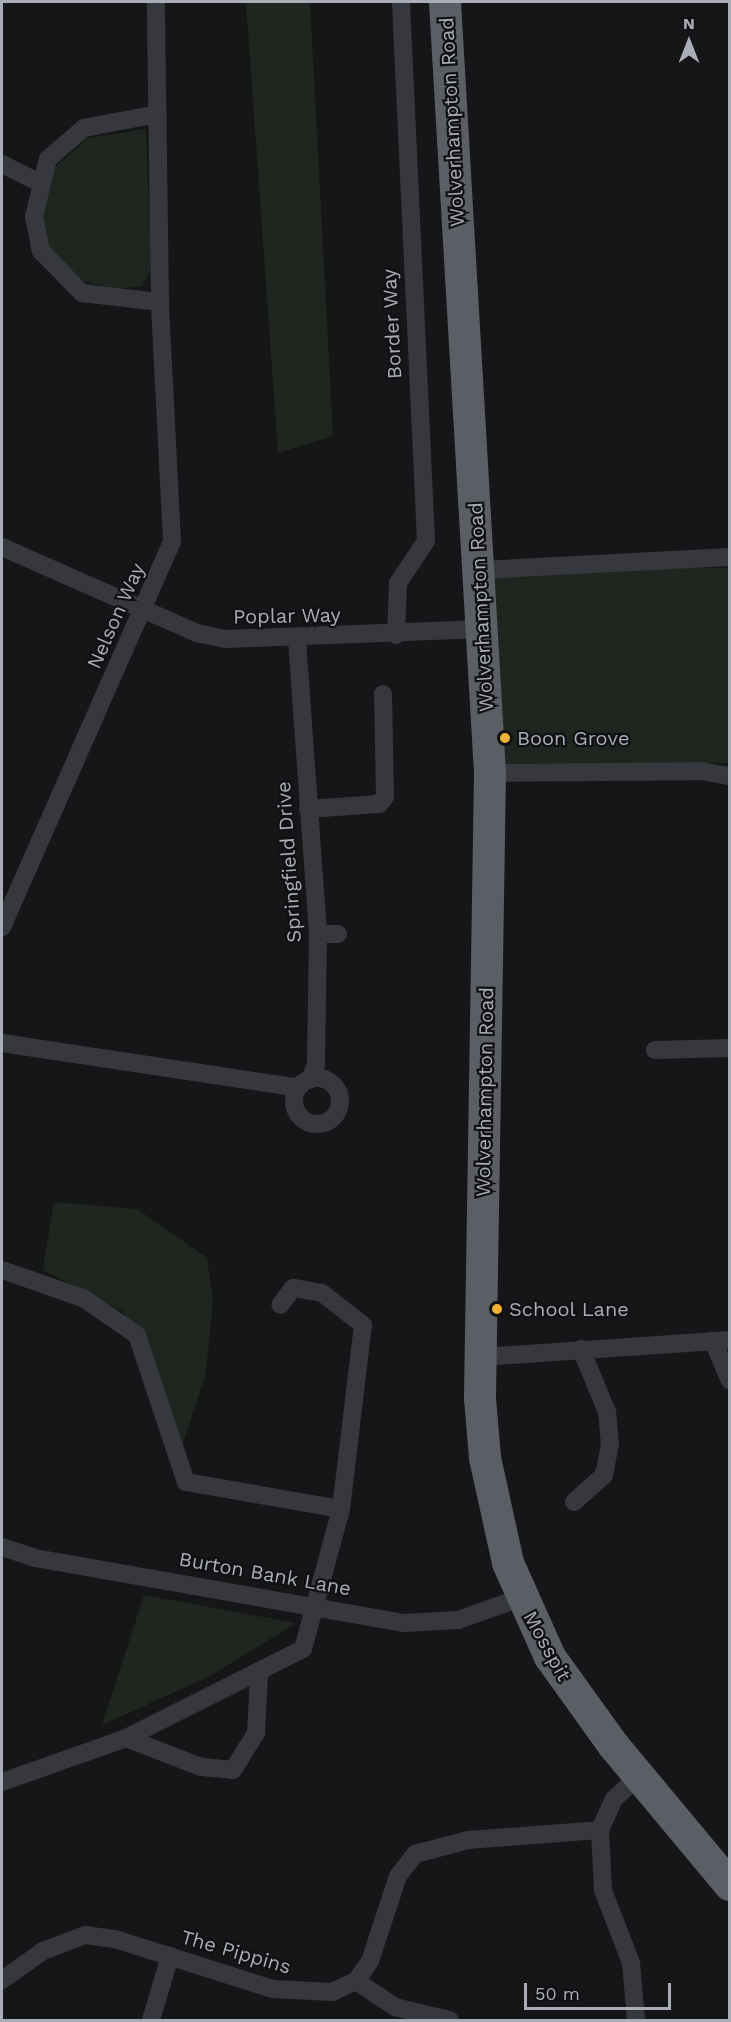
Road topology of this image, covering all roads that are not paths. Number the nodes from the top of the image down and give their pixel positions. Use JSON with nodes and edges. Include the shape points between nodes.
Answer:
{"nodes":[{"id":1,"x":156,"y":2,"type":"edge"},
{"id":2,"x":400,"y":2,"type":"edge"},
{"id":3,"x":445,"y":2,"type":"edge"},
{"id":4,"x":158,"y":114,"type":"junction"},
{"id":5,"x":2,"y":165,"type":"edge"},
{"id":6,"x":40,"y":183,"type":"junction"},
{"id":7,"x":160,"y":302,"type":"junction"},
{"id":8,"x":2,"y":547,"type":"edge"},
{"id":9,"x":729,"y":557,"type":"edge"},
{"id":10,"x":480,"y":570,"type":"junction"},
{"id":11,"x":143,"y":610,"type":"junction"},
{"id":12,"x":483,"y":629,"type":"junction"},
{"id":13,"x":396,"y":634,"type":"junction"},
{"id":14,"x":297,"y":640,"type":"junction"},
{"id":15,"x":383,"y":694,"type":"dead end"},
{"id":16,"x":490,"y":773,"type":"junction"},
{"id":17,"x":729,"y":776,"type":"edge"},
{"id":18,"x":308,"y":809,"type":"junction"},
{"id":19,"x":2,"y":927,"type":"edge"},
{"id":20,"x":318,"y":934,"type":"junction"},
{"id":21,"x":338,"y":934,"type":"dead end"},
{"id":22,"x":2,"y":1043,"type":"edge"},
{"id":23,"x":729,"y":1048,"type":"edge"},
{"id":24,"x":655,"y":1050,"type":"dead end"},
{"id":25,"x":2,"y":1270,"type":"edge"},
{"id":26,"x":280,"y":1305,"type":"dead end"},
{"id":27,"x":721,"y":1340,"type":"edge"},
{"id":28,"x":581,"y":1350,"type":"junction"},
{"id":29,"x":481,"y":1357,"type":"junction"},
{"id":30,"x":729,"y":1381,"type":"edge"},
{"id":31,"x":574,"y":1502,"type":"dead end"},
{"id":32,"x":341,"y":1509,"type":"junction"},
{"id":33,"x":2,"y":1547,"type":"edge"},
{"id":34,"x":520,"y":1598,"type":"junction"},
{"id":35,"x":316,"y":1605,"type":"junction"},
{"id":36,"x":259,"y":1676,"type":"junction"},
{"id":37,"x":126,"y":1738,"type":"junction"},
{"id":38,"x":640,"y":1775,"type":"junction"},
{"id":39,"x":2,"y":1782,"type":"edge"},
{"id":40,"x":600,"y":1830,"type":"junction"},
{"id":41,"x":729,"y":1885,"type":"edge"},
{"id":42,"x":170,"y":1956,"type":"junction"},
{"id":43,"x":2,"y":1980,"type":"edge"},
{"id":44,"x":356,"y":1981,"type":"junction"},
{"id":45,"x":151,"y":2020,"type":"edge"},
{"id":46,"x":449,"y":2020,"type":"edge"},
{"id":47,"x":636,"y":2020,"type":"edge"}],
"edges":[{"from":1,"to":4,"type":"street","name":"Nelson Way"},
{"from":2,"to":13,"type":"street","name":"Border Way","via":[[426,541],[398,584]]},
{"from":3,"to":10,"type":"highway","name":"Wolverhampton Road"},
{"from":4,"to":6,"type":"street","via":[[84,128],[48,159]]},
{"from":4,"to":7,"type":"street","name":"Nelson Way"},
{"from":5,"to":6,"type":"street"},
{"from":6,"to":7,"type":"street","via":[[34,216],[41,251],[82,293]]},
{"from":7,"to":11,"type":"street","name":"Nelson Way","via":[[172,542]]},
{"from":8,"to":11,"type":"street","name":"Poplar Way"},
{"from":9,"to":10,"type":"street"},
{"from":10,"to":12,"type":"highway","name":"Wolverhampton Road"},
{"from":11,"to":14,"type":"street","name":"Poplar Way","via":[[225,639]]},
{"from":11,"to":19,"type":"street","name":"Nelson Way"},
{"from":12,"to":13,"type":"street","name":"Poplar Way"},
{"from":12,"to":16,"type":"highway","name":"Wolverhampton Road"},
{"from":13,"to":14,"type":"street","name":"Poplar Way"},
{"from":14,"to":18,"type":"street","name":"Springfield Drive"},
{"from":15,"to":18,"type":"street","via":[[386,797],[379,804]]},
{"from":16,"to":17,"type":"street","via":[[701,771]]},
{"from":16,"to":29,"type":"highway","name":"Wolverhampton Road"},
{"from":18,"to":20,"type":"street","name":"Springfield Drive"},
{"from":20,"to":21,"type":"street"},
{"from":20,"to":22,"type":"street","name":"Springfield Drive","via":[[316,1064],[304,1084]]},
{"from":23,"to":24,"type":"street"},
{"from":25,"to":32,"type":"street","via":[[83,1298],[137,1335],[186,1482]]},
{"from":26,"to":32,"type":"street","via":[[293,1288],[322,1293],[363,1325]]},
{"from":27,"to":28,"type":"street"},
{"from":27,"to":30,"type":"street"},
{"from":28,"to":29,"type":"street"},
{"from":28,"to":31,"type":"street","via":[[607,1412],[610,1445],[604,1474]]},
{"from":29,"to":34,"type":"highway","name":"Mosspit","via":[[485,1458],[497,1527]]},
{"from":32,"to":35,"type":"street"},
{"from":33,"to":35,"type":"street","name":"Burton Bank Lane","via":[[35,1558]]},
{"from":34,"to":35,"type":"street","name":"Burton Bank Lane","via":[[458,1620],[431,1623]]},
{"from":34,"to":38,"type":"highway","name":"Mosspit","via":[[569,1687]]},
{"from":35,"to":36,"type":"street","via":[[303,1649]]},
{"from":36,"to":37,"type":"street"},
{"from":36,"to":37,"type":"street","via":[[256,1732],[233,1770],[201,1767]]},
{"from":37,"to":39,"type":"street"},
{"from":38,"to":40,"type":"street","via":[[614,1799]]},
{"from":38,"to":41,"type":"highway","name":"Mosspit"},
{"from":40,"to":44,"type":"street","via":[[468,1840],[415,1854],[398,1876],[381,1935]]},
{"from":40,"to":47,"type":"street","via":[[603,1890],[631,1963]]},
{"from":42,"to":43,"type":"street","name":"The Pippins","via":[[84,1935],[43,1951]]},
{"from":42,"to":44,"type":"street","name":"The Pippins","via":[[309,1994]]},
{"from":42,"to":45,"type":"street"},
{"from":44,"to":46,"type":"street","via":[[395,2007]]}]}
